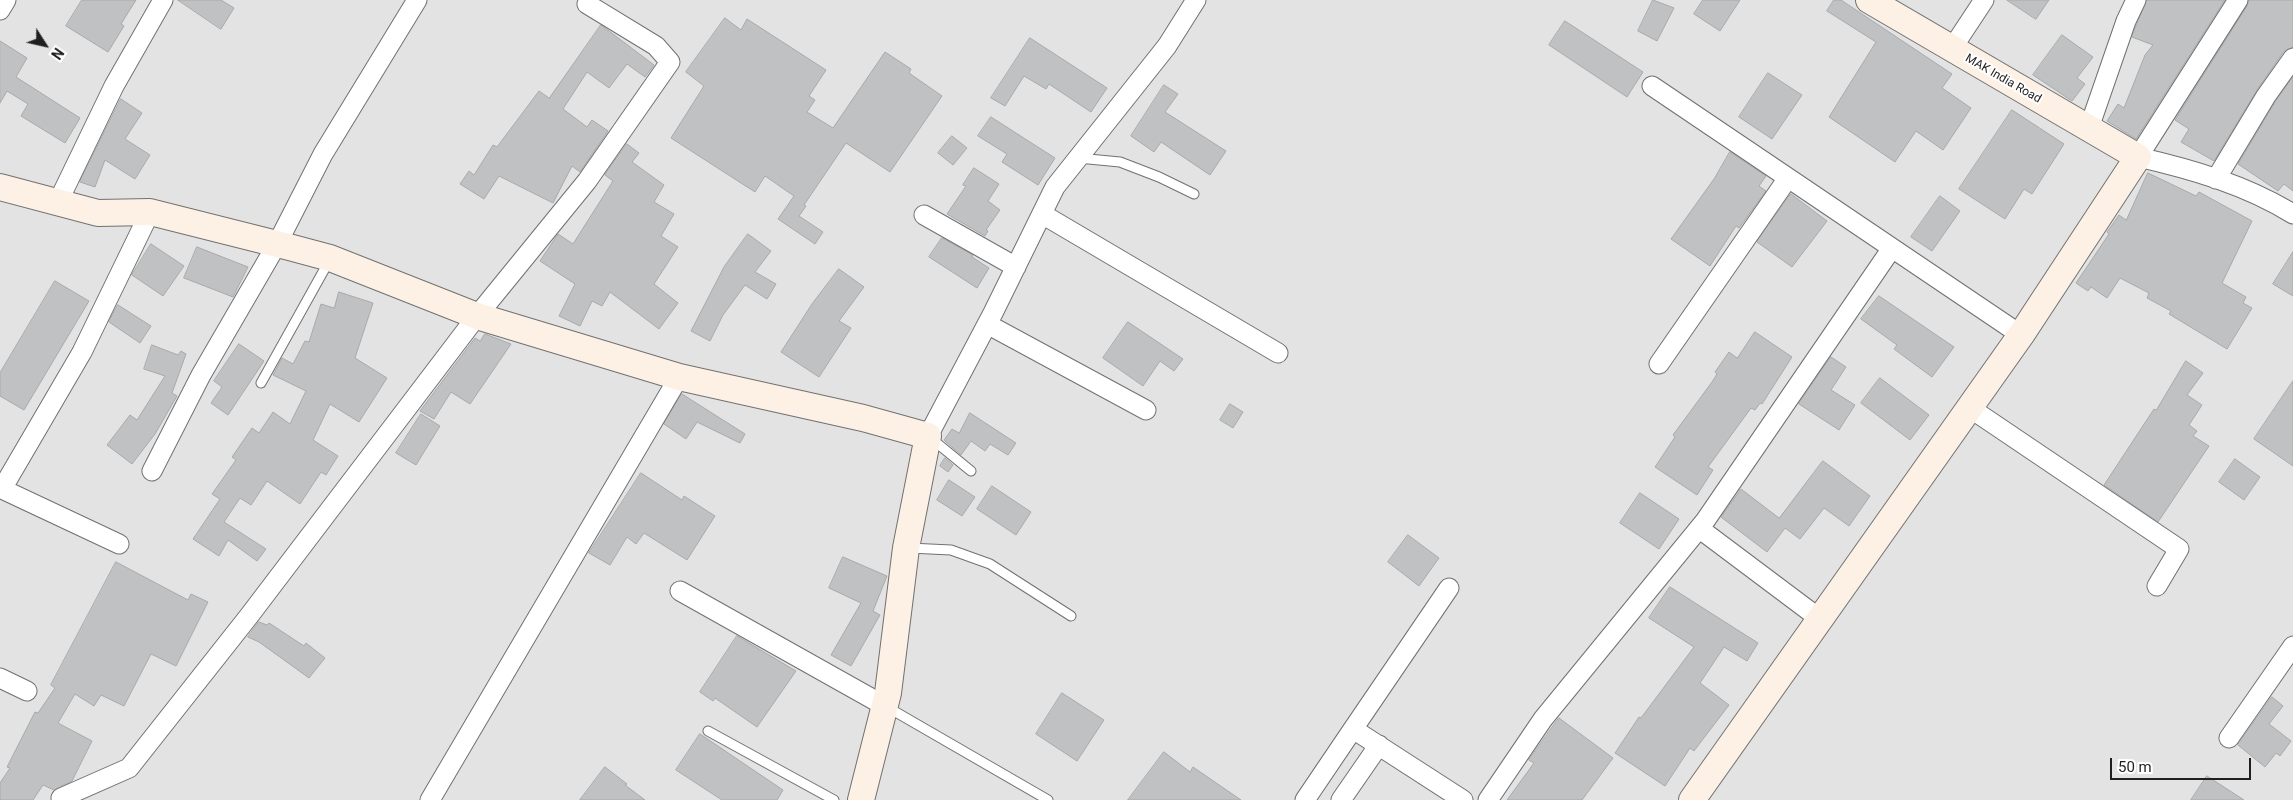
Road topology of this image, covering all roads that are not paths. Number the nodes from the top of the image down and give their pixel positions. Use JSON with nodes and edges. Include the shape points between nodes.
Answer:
{"nodes":[{"id":1,"x":6,"y":0,"type":"edge"},
{"id":2,"x":162,"y":0,"type":"edge"},
{"id":3,"x":417,"y":0,"type":"edge"},
{"id":4,"x":589,"y":0,"type":"edge"},
{"id":5,"x":1196,"y":0,"type":"edge"},
{"id":6,"x":1869,"y":0,"type":"edge"},
{"id":7,"x":1984,"y":0,"type":"edge"},
{"id":8,"x":2136,"y":0,"type":"edge"},
{"id":9,"x":2238,"y":0,"type":"edge"},
{"id":10,"x":0,"y":10,"type":"edge"},
{"id":11,"x":1951,"y":50,"type":"junction"},
{"id":12,"x":2293,"y":58,"type":"edge"},
{"id":13,"x":1652,"y":86,"type":"dead end"},
{"id":14,"x":2089,"y":128,"type":"junction"},
{"id":15,"x":1078,"y":158,"type":"junction"},
{"id":16,"x":2138,"y":158,"type":"junction"},
{"id":17,"x":1788,"y":178,"type":"junction"},
{"id":18,"x":2216,"y":179,"type":"junction"},
{"id":19,"x":0,"y":186,"type":"edge"},
{"id":20,"x":1194,"y":194,"type":"dead end"},
{"id":21,"x":58,"y":202,"type":"junction"},
{"id":22,"x":150,"y":212,"type":"junction"},
{"id":23,"x":1042,"y":214,"type":"junction"},
{"id":24,"x":2293,"y":214,"type":"edge"},
{"id":25,"x":924,"y":215,"type":"dead end"},
{"id":26,"x":277,"y":244,"type":"junction"},
{"id":27,"x":1892,"y":248,"type":"junction"},
{"id":28,"x":330,"y":258,"type":"junction"},
{"id":29,"x":1016,"y":267,"type":"junction"},
{"id":30,"x":477,"y":316,"type":"junction"},
{"id":31,"x":987,"y":324,"type":"junction"},
{"id":32,"x":2021,"y":335,"type":"junction"},
{"id":33,"x":1278,"y":353,"type":"dead end"},
{"id":34,"x":1659,"y":364,"type":"dead end"},
{"id":35,"x":679,"y":377,"type":"junction"},
{"id":36,"x":261,"y":383,"type":"dead end"},
{"id":37,"x":1970,"y":408,"type":"junction"},
{"id":38,"x":1146,"y":410,"type":"dead end"},
{"id":39,"x":927,"y":440,"type":"junction"},
{"id":40,"x":152,"y":471,"type":"dead end"},
{"id":41,"x":971,"y":471,"type":"dead end"},
{"id":42,"x":1,"y":490,"type":"edge"},
{"id":43,"x":1700,"y":529,"type":"junction"},
{"id":44,"x":119,"y":544,"type":"dead end"},
{"id":45,"x":906,"y":548,"type":"junction"},
{"id":46,"x":2157,"y":586,"type":"dead end"},
{"id":47,"x":1449,"y":588,"type":"dead end"},
{"id":48,"x":680,"y":591,"type":"dead end"},
{"id":49,"x":1071,"y":616,"type":"dead end"},
{"id":50,"x":1820,"y":619,"type":"junction"},
{"id":51,"x":2293,"y":646,"type":"edge"},
{"id":52,"x":0,"y":678,"type":"edge"},
{"id":53,"x":27,"y":691,"type":"dead end"},
{"id":54,"x":885,"y":706,"type":"junction"},
{"id":55,"x":1353,"y":730,"type":"junction"},
{"id":56,"x":708,"y":731,"type":"dead end"},
{"id":57,"x":2229,"y":738,"type":"dead end"},
{"id":58,"x":1379,"y":745,"type":"junction"},
{"id":59,"x":61,"y":798,"type":"dead end"},
{"id":60,"x":430,"y":800,"type":"edge"},
{"id":61,"x":834,"y":800,"type":"edge"},
{"id":62,"x":862,"y":800,"type":"edge"},
{"id":63,"x":1048,"y":800,"type":"edge"},
{"id":64,"x":1305,"y":800,"type":"edge"},
{"id":65,"x":1342,"y":800,"type":"edge"},
{"id":66,"x":1463,"y":800,"type":"edge"},
{"id":67,"x":1488,"y":800,"type":"edge"},
{"id":68,"x":1692,"y":800,"type":"edge"}],
"edges":[{"from":1,"to":10,"type":"street"},
{"from":2,"to":21,"type":"street","via":[[114,86]]},
{"from":3,"to":26,"type":"street","via":[[323,154]]},
{"from":4,"to":30,"type":"street","via":[[587,4],[656,46],[670,62],[587,181]]},
{"from":5,"to":15,"type":"street","via":[[1167,46]]},
{"from":6,"to":11,"type":"street","name":"MAK India Road"},
{"from":7,"to":11,"type":"street"},
{"from":8,"to":14,"type":"street"},
{"from":9,"to":16,"type":"street"},
{"from":11,"to":14,"type":"street","name":"MAK India Road"},
{"from":12,"to":18,"type":"street"},
{"from":13,"to":17,"type":"street"},
{"from":14,"to":16,"type":"street","name":"MAK India Road"},
{"from":15,"to":20,"type":"lane","via":[[1120,162],[1159,176]]},
{"from":15,"to":23,"type":"street","via":[[1055,187]]},
{"from":16,"to":18,"type":"street"},
{"from":16,"to":32,"type":"street"},
{"from":17,"to":27,"type":"street"},
{"from":17,"to":34,"type":"street"},
{"from":18,"to":24,"type":"street"},
{"from":19,"to":21,"type":"street"},
{"from":21,"to":22,"type":"street","via":[[98,213]]},
{"from":22,"to":26,"type":"street"},
{"from":22,"to":42,"type":"street","via":[[82,352]]},
{"from":23,"to":29,"type":"street"},
{"from":23,"to":33,"type":"street"},
{"from":25,"to":29,"type":"street"},
{"from":26,"to":28,"type":"street"},
{"from":26,"to":40,"type":"street","via":[[201,375]]},
{"from":27,"to":32,"type":"street"},
{"from":27,"to":43,"type":"street"},
{"from":28,"to":30,"type":"street"},
{"from":28,"to":36,"type":"lane"},
{"from":29,"to":31,"type":"street"},
{"from":30,"to":35,"type":"street"},
{"from":30,"to":59,"type":"street","via":[[129,768]]},
{"from":31,"to":38,"type":"street"},
{"from":31,"to":39,"type":"street"},
{"from":32,"to":37,"type":"street"},
{"from":35,"to":39,"type":"street","via":[[854,415]]},
{"from":35,"to":60,"type":"street"},
{"from":37,"to":46,"type":"street","via":[[2179,549]]},
{"from":37,"to":50,"type":"street"},
{"from":39,"to":41,"type":"lane","via":[[938,444]]},
{"from":39,"to":45,"type":"street"},
{"from":42,"to":44,"type":"street"},
{"from":43,"to":50,"type":"street"},
{"from":43,"to":67,"type":"street","via":[[1543,719]]},
{"from":45,"to":49,"type":"lane","via":[[951,550],[990,564]]},
{"from":45,"to":54,"type":"street"},
{"from":47,"to":55,"type":"street"},
{"from":48,"to":54,"type":"street"},
{"from":50,"to":68,"type":"street"},
{"from":51,"to":57,"type":"street"},
{"from":52,"to":53,"type":"street"},
{"from":54,"to":62,"type":"street"},
{"from":54,"to":63,"type":"lane"},
{"from":55,"to":58,"type":"street"},
{"from":55,"to":64,"type":"street"},
{"from":56,"to":61,"type":"lane"},
{"from":58,"to":65,"type":"street"},
{"from":58,"to":66,"type":"street"}]}
